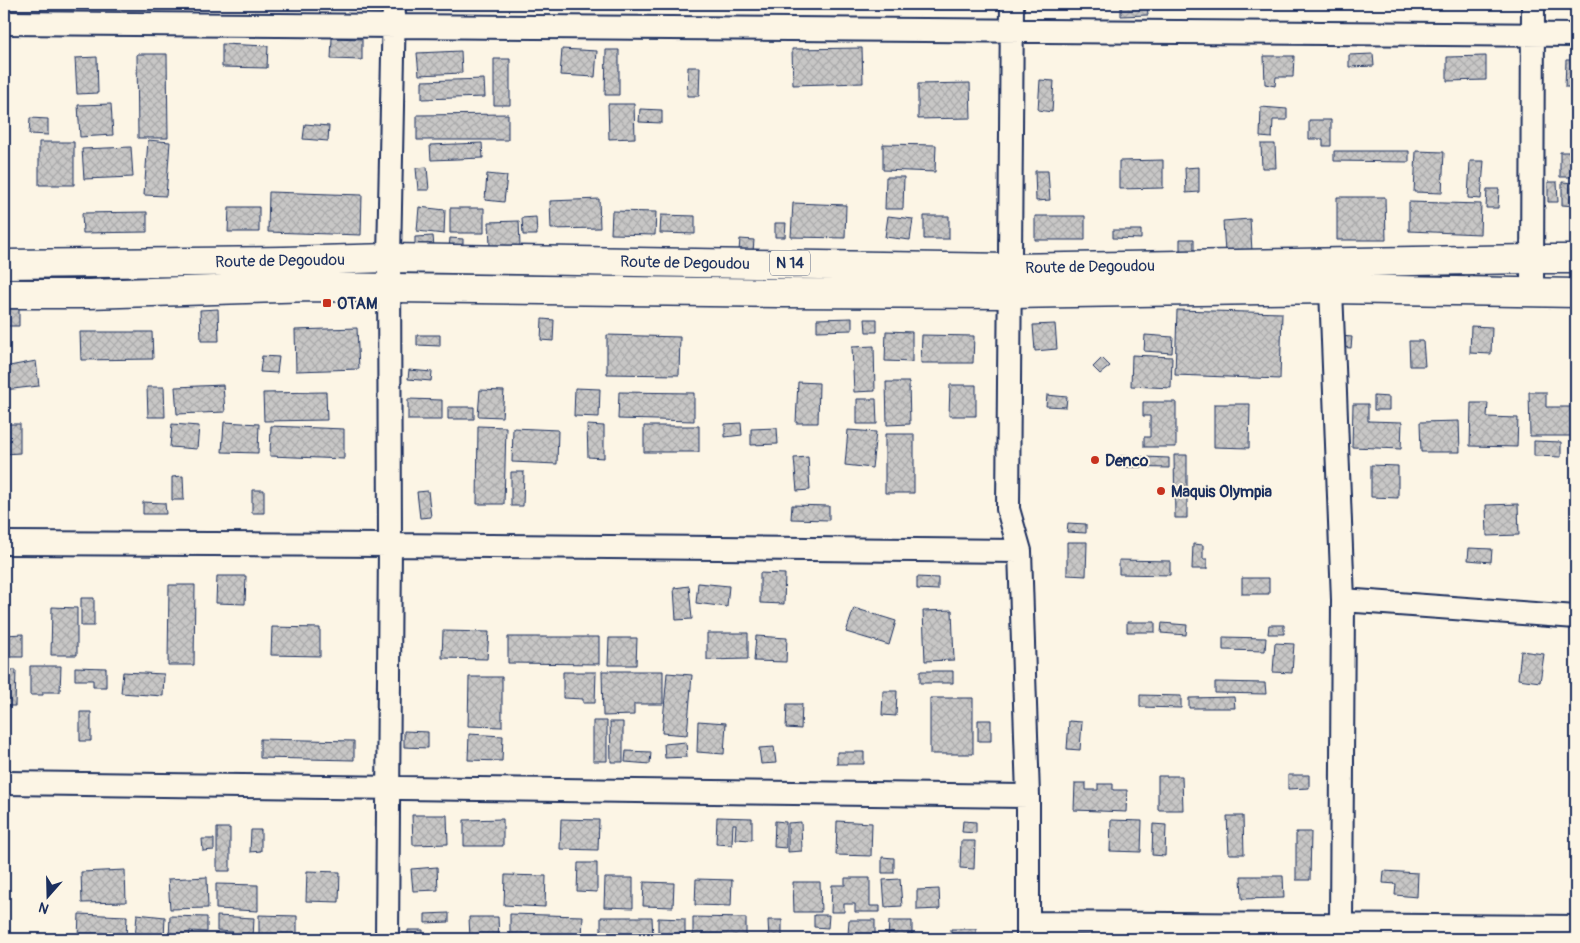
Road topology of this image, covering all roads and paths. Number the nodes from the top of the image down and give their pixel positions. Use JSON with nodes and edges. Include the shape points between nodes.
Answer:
{"nodes":[{"id":1,"x":1012,"y":4,"type":"edge"},
{"id":2,"x":1533,"y":4,"type":"edge"},
{"id":3,"x":394,"y":15,"type":"edge"},
{"id":4,"x":4,"y":23,"type":"edge"},
{"id":5,"x":1012,"y":31,"type":"junction"},
{"id":6,"x":1533,"y":34,"type":"junction"},
{"id":7,"x":1576,"y":35,"type":"edge"},
{"id":8,"x":389,"y":258,"type":"junction"},
{"id":9,"x":1532,"y":258,"type":"junction"},
{"id":10,"x":1576,"y":259,"type":"edge"},
{"id":11,"x":1333,"y":262,"type":"junction"},
{"id":12,"x":4,"y":264,"type":"edge"},
{"id":13,"x":1009,"y":281,"type":"junction"},
{"id":14,"x":389,"y":287,"type":"junction"},
{"id":15,"x":1331,"y":289,"type":"junction"},
{"id":16,"x":1532,"y":292,"type":"junction"},
{"id":17,"x":1576,"y":293,"type":"edge"},
{"id":18,"x":4,"y":294,"type":"edge"},
{"id":19,"x":4,"y":543,"type":"edge"},
{"id":20,"x":390,"y":545,"type":"junction"},
{"id":21,"x":1020,"y":552,"type":"junction"},
{"id":22,"x":1343,"y":600,"type":"junction"},
{"id":23,"x":1576,"y":617,"type":"edge"},
{"id":24,"x":4,"y":783,"type":"edge"},
{"id":25,"x":388,"y":788,"type":"junction"},
{"id":26,"x":1028,"y":796,"type":"junction"},
{"id":27,"x":1341,"y":925,"type":"junction"},
{"id":28,"x":1576,"y":926,"type":"edge"},
{"id":29,"x":1028,"y":931,"type":"edge"},
{"id":30,"x":387,"y":939,"type":"edge"}],
"edges":[{"from":1,"to":5,"type":"street"},
{"from":2,"to":6,"type":"street"},
{"from":3,"to":4,"type":"street"},
{"from":3,"to":5,"type":"street"},
{"from":3,"to":8,"type":"street"},
{"from":5,"to":6,"type":"street"},
{"from":5,"to":13,"type":"street"},
{"from":6,"to":7,"type":"street"},
{"from":6,"to":9,"type":"street"},
{"from":8,"to":12,"type":"main road","name":"Route de Degoudou","number":"N 14"},
{"from":8,"to":13,"type":"main road","name":"Route de Degoudou","number":"N 14"},
{"from":8,"to":14,"type":"street"},
{"from":9,"to":10,"type":"main road","name":"Route de Degoudou","number":"N 14"},
{"from":9,"to":11,"type":"main road","name":"Route de Degoudou","number":"N 14"},
{"from":9,"to":16,"type":"street"},
{"from":11,"to":13,"type":"main road","name":"Route de Degoudou","number":"N 14"},
{"from":11,"to":15,"type":"street"},
{"from":13,"to":14,"type":"main road","name":"Route de Degoudou","number":"N 14","via":[[780,294]]},
{"from":13,"to":15,"type":"main road","name":"Route de Degoudou","number":"N 14"},
{"from":13,"to":21,"type":"street","via":[[1008,510]]},
{"from":14,"to":18,"type":"main road","name":"Route de Degoudou","number":"N 14"},
{"from":14,"to":20,"type":"street"},
{"from":15,"to":16,"type":"main road","name":"Route de Degoudou","number":"N 14"},
{"from":15,"to":22,"type":"street"},
{"from":16,"to":17,"type":"main road","name":"Route de Degoudou","number":"N 14"},
{"from":19,"to":20,"type":"street"},
{"from":20,"to":21,"type":"street"},
{"from":20,"to":25,"type":"street"},
{"from":21,"to":26,"type":"street"},
{"from":22,"to":23,"type":"street"},
{"from":22,"to":27,"type":"street"},
{"from":24,"to":25,"type":"street"},
{"from":25,"to":26,"type":"street"},
{"from":25,"to":30,"type":"street"},
{"from":26,"to":29,"type":"street"},
{"from":27,"to":28,"type":"street"},
{"from":27,"to":29,"type":"street"}]}
